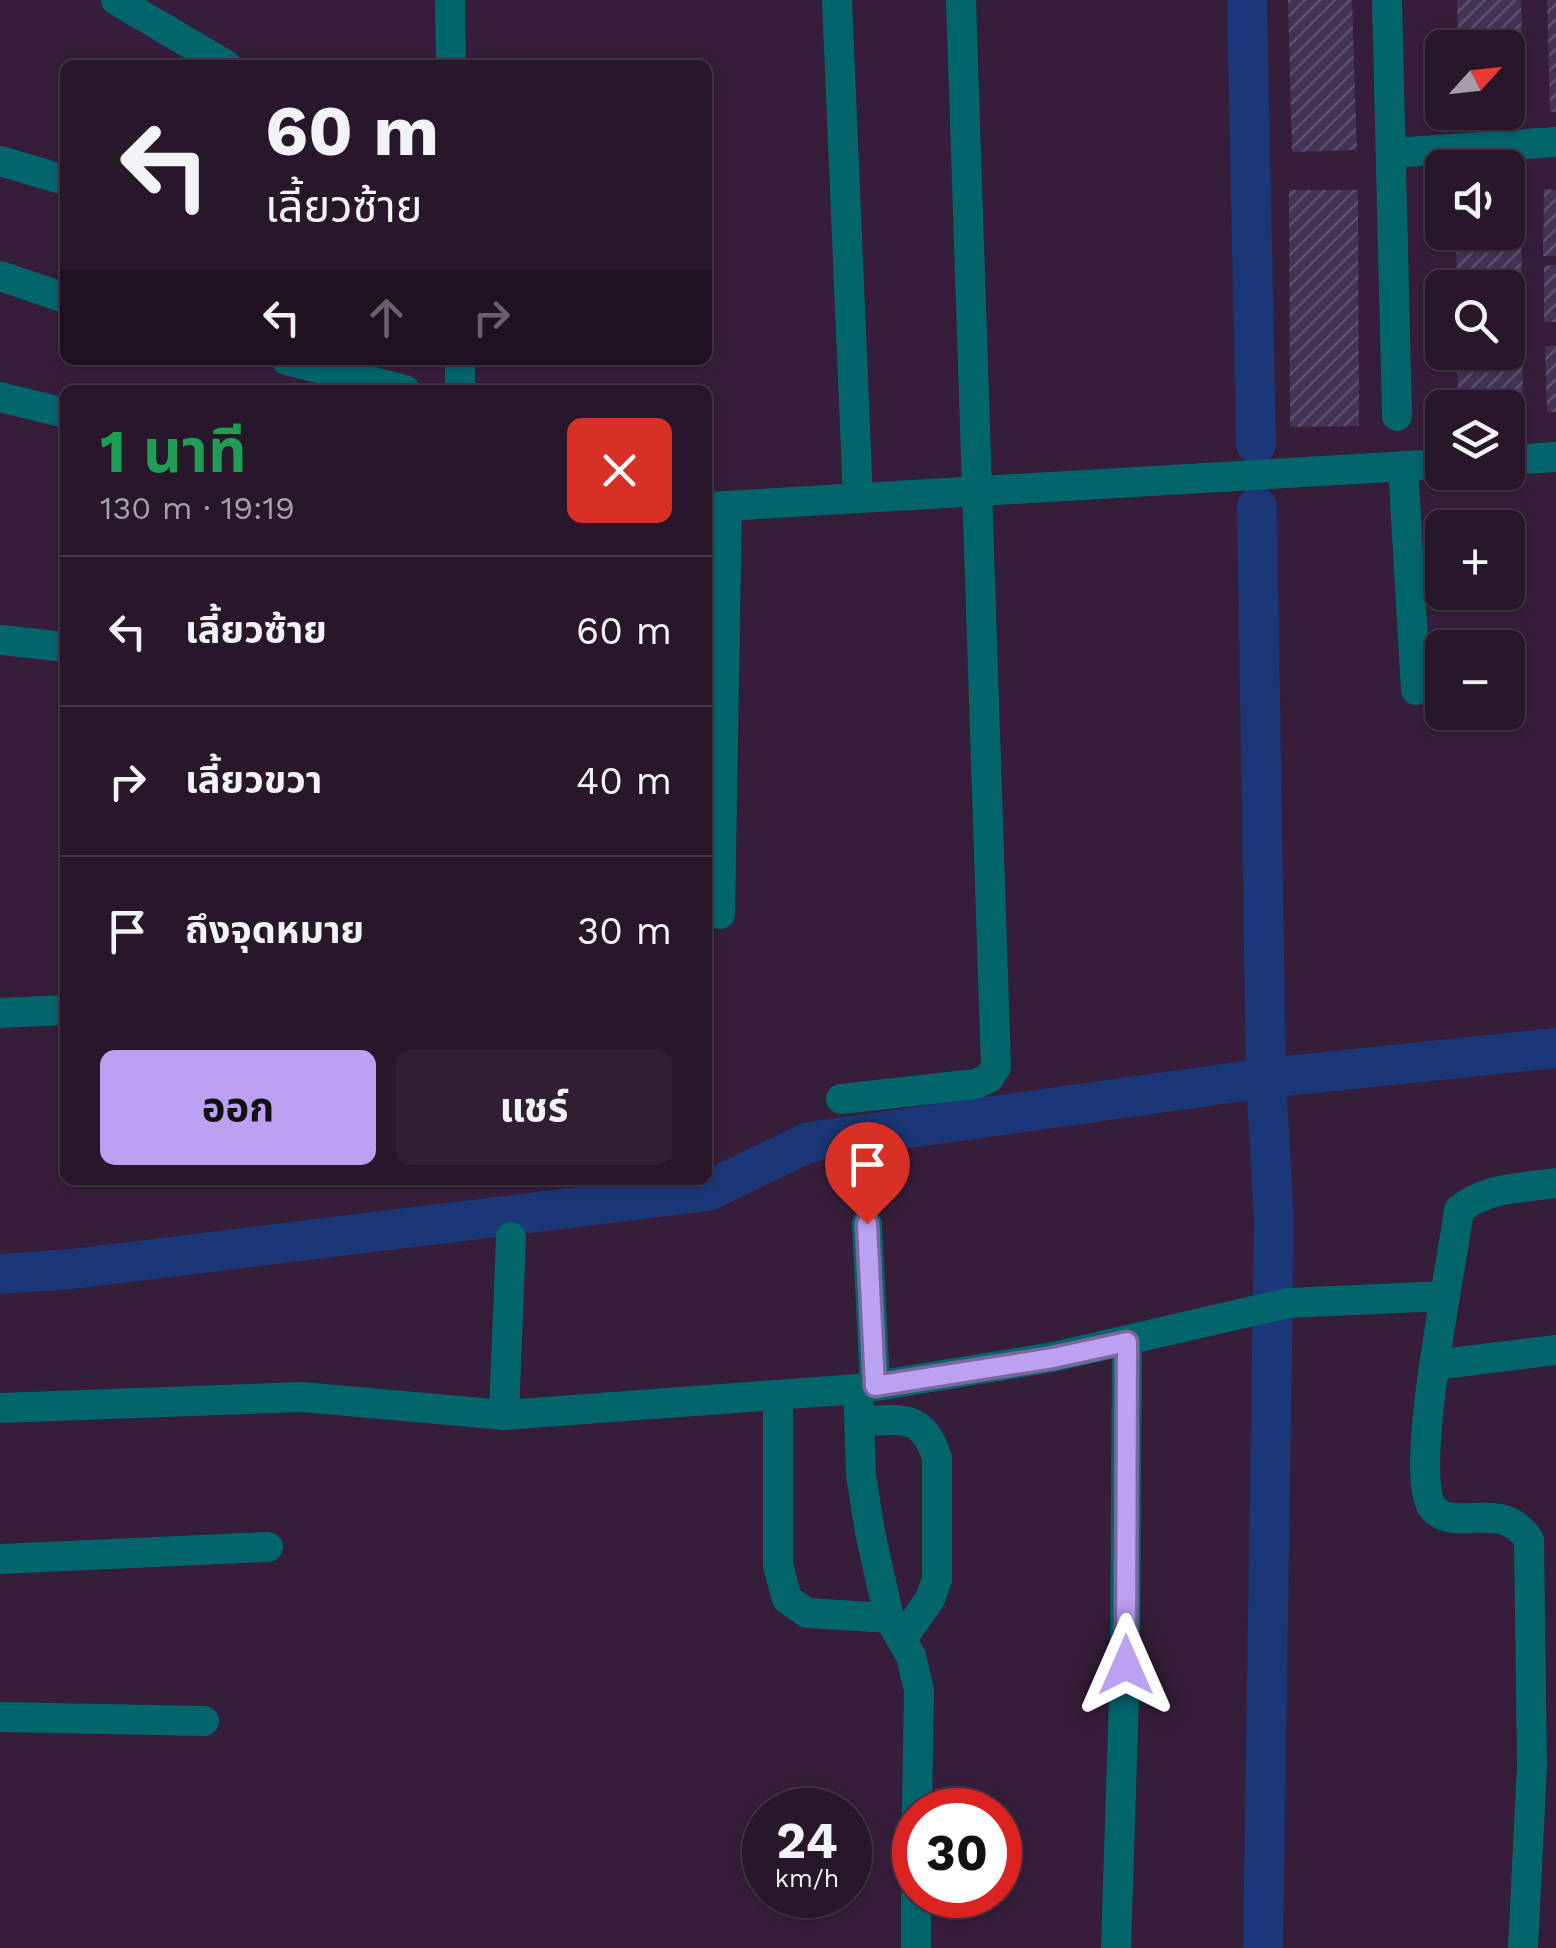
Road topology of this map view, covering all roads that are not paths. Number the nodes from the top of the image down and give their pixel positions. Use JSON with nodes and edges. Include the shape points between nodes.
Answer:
{"nodes":[{"id":1,"x":116,"y":0,"type":"edge"},
{"id":2,"x":450,"y":0,"type":"edge"},
{"id":3,"x":837,"y":0,"type":"edge"},
{"id":4,"x":960,"y":0,"type":"edge"},
{"id":5,"x":1387,"y":0,"type":"edge"},
{"id":6,"x":218,"y":60,"type":"edge"},
{"id":7,"x":451,"y":60,"type":"edge"},
{"id":8,"x":1556,"y":142,"type":"edge"},
{"id":9,"x":1391,"y":152,"type":"junction"},
{"id":10,"x":0,"y":161,"type":"edge"},
{"id":11,"x":60,"y":179,"type":"edge"},
{"id":12,"x":0,"y":276,"type":"edge"},
{"id":13,"x":60,"y":296,"type":"edge"},
{"id":14,"x":306,"y":365,"type":"edge"},
{"id":15,"x":385,"y":385,"type":"edge"},
{"id":16,"x":0,"y":397,"type":"edge"},
{"id":17,"x":60,"y":412,"type":"edge"},
{"id":18,"x":1397,"y":416,"type":"dead end"},
{"id":19,"x":1556,"y":458,"type":"edge"},
{"id":20,"x":1525,"y":459,"type":"edge"},
{"id":21,"x":1425,"y":465,"type":"edge"},
{"id":22,"x":1402,"y":466,"type":"junction"},
{"id":23,"x":978,"y":492,"type":"junction"},
{"id":24,"x":858,"y":498,"type":"junction"},
{"id":25,"x":717,"y":506,"type":"edge"},
{"id":26,"x":0,"y":640,"type":"edge"},
{"id":27,"x":60,"y":646,"type":"edge"},
{"id":28,"x":1416,"y":690,"type":"dead end"},
{"id":29,"x":720,"y":914,"type":"dead end"},
{"id":30,"x":60,"y":1010,"type":"edge"},
{"id":31,"x":0,"y":1012,"type":"edge"},
{"id":32,"x":841,"y":1098,"type":"dead end"},
{"id":33,"x":1556,"y":1184,"type":"edge"},
{"id":34,"x":867,"y":1224,"type":"dead end"},
{"id":35,"x":512,"y":1237,"type":"dead end"},
{"id":36,"x":1445,"y":1296,"type":"junction"},
{"id":37,"x":1127,"y":1342,"type":"junction"},
{"id":38,"x":1556,"y":1350,"type":"edge"},
{"id":39,"x":1434,"y":1365,"type":"junction"},
{"id":40,"x":866,"y":1388,"type":"junction"},
{"id":41,"x":778,"y":1395,"type":"junction"},
{"id":42,"x":0,"y":1408,"type":"edge"},
{"id":43,"x":504,"y":1415,"type":"junction"},
{"id":44,"x":860,"y":1422,"type":"junction"},
{"id":45,"x":268,"y":1547,"type":"dead end"},
{"id":46,"x":0,"y":1559,"type":"edge"},
{"id":47,"x":895,"y":1629,"type":"junction"},
{"id":48,"x":0,"y":1717,"type":"edge"},
{"id":49,"x":204,"y":1721,"type":"dead end"},
{"id":50,"x":917,"y":1788,"type":"edge"},
{"id":51,"x":916,"y":1918,"type":"edge"},
{"id":52,"x":916,"y":1948,"type":"edge"},
{"id":53,"x":1116,"y":1948,"type":"edge"},
{"id":54,"x":1523,"y":1948,"type":"edge"}],
"edges":[{"from":1,"to":6,"type":"street"},
{"from":2,"to":7,"type":"street"},
{"from":3,"to":24,"type":"street"},
{"from":4,"to":23,"type":"street"},
{"from":5,"to":9,"type":"street"},
{"from":8,"to":9,"type":"street"},
{"from":9,"to":18,"type":"street"},
{"from":10,"to":11,"type":"street"},
{"from":12,"to":13,"type":"street"},
{"from":14,"to":15,"type":"street"},
{"from":16,"to":17,"type":"street"},
{"from":19,"to":20,"type":"street"},
{"from":21,"to":22,"type":"street"},
{"from":22,"to":23,"type":"street"},
{"from":22,"to":28,"type":"street"},
{"from":23,"to":24,"type":"street"},
{"from":23,"to":32,"type":"street","via":[[996,1067],[976,1084]]},
{"from":24,"to":25,"type":"street"},
{"from":25,"to":29,"type":"street"},
{"from":26,"to":27,"type":"street"},
{"from":30,"to":31,"type":"street"},
{"from":33,"to":36,"type":"street","via":[[1488,1192],[1459,1210]]},
{"from":34,"to":40,"type":"street"},
{"from":35,"to":43,"type":"street"},
{"from":36,"to":37,"type":"street","via":[[1288,1303]]},
{"from":36,"to":39,"type":"street"},
{"from":37,"to":40,"type":"street"},
{"from":37,"to":53,"type":"street"},
{"from":38,"to":39,"type":"street"},
{"from":39,"to":54,"type":"street","via":[[1426,1452],[1432,1507],[1442,1516],[1510,1520],[1529,1540],[1532,1766]]},
{"from":40,"to":41,"type":"street"},
{"from":40,"to":44,"type":"street"},
{"from":41,"to":43,"type":"street"},
{"from":41,"to":47,"type":"street","via":[[778,1565],[787,1598],[807,1613]]},
{"from":42,"to":43,"type":"street","via":[[302,1397]]},
{"from":44,"to":47,"type":"street","via":[[861,1475]]},
{"from":44,"to":47,"type":"street","via":[[908,1420],[921,1427],[937,1458],[937,1578],[930,1599]]},
{"from":45,"to":46,"type":"street"},
{"from":47,"to":50,"type":"street","via":[[911,1656],[918,1690]]},
{"from":48,"to":49,"type":"street"},
{"from":51,"to":52,"type":"street"}]}
